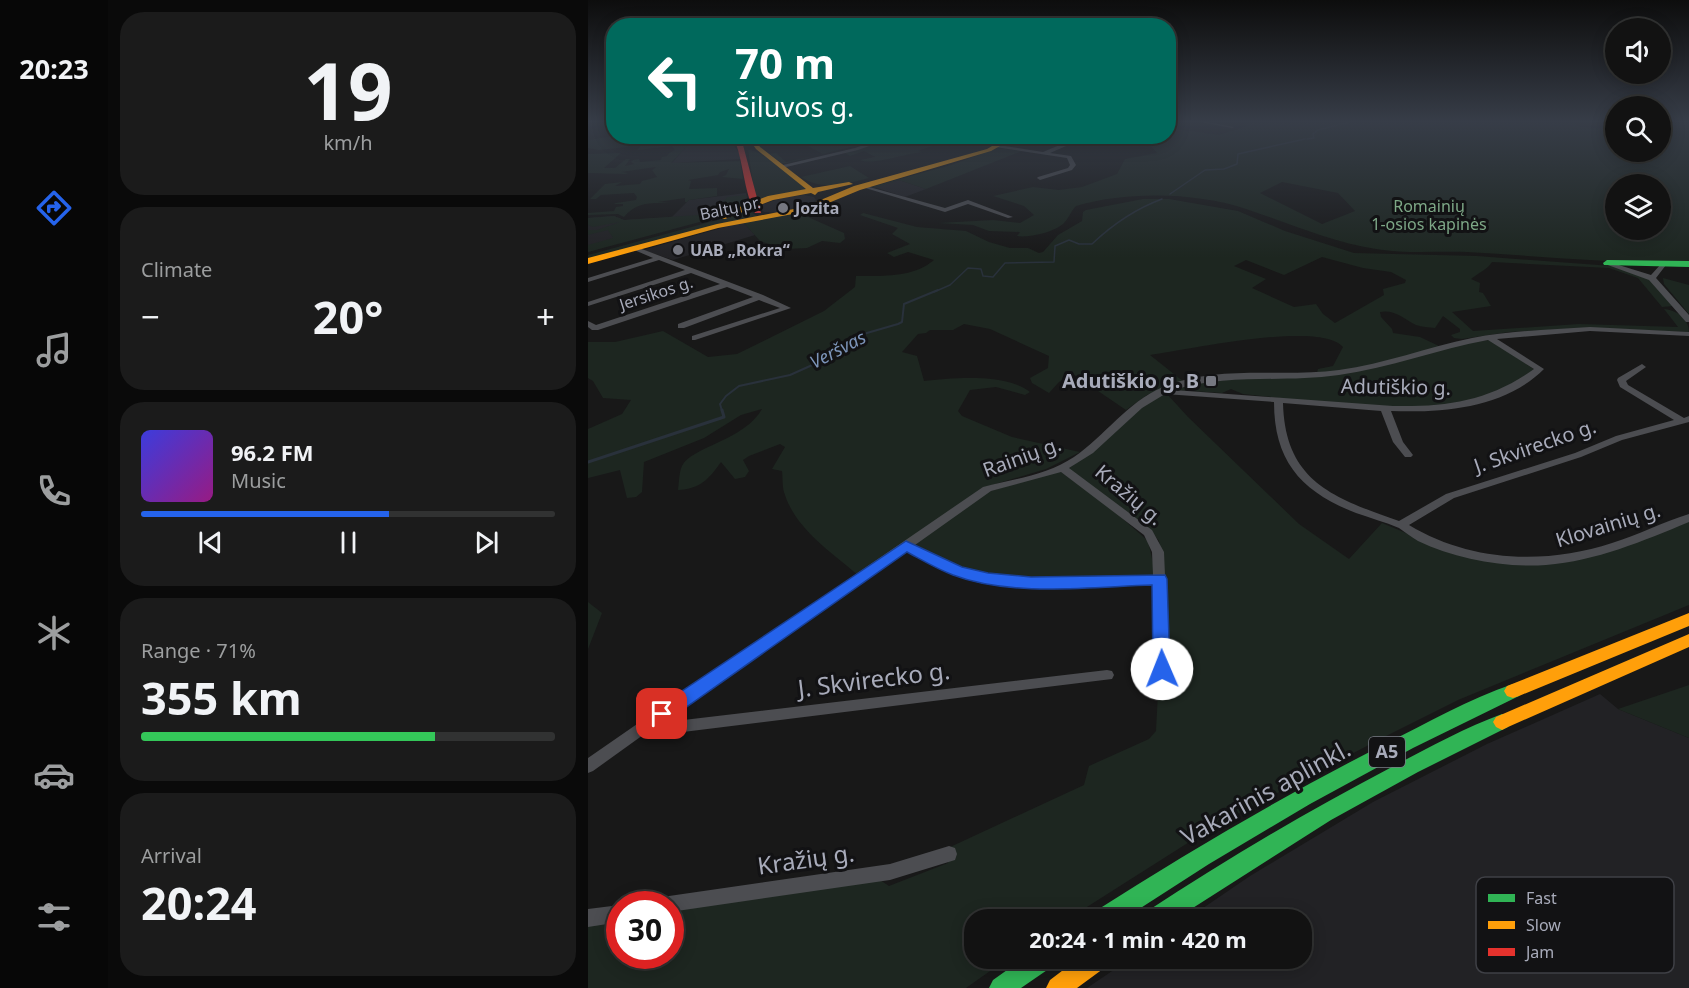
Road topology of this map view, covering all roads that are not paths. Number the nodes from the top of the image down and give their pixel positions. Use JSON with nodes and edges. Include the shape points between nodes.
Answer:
{"nodes":[{"id":1,"x":752,"y":166,"type":"edge"},
{"id":2,"x":782,"y":166,"type":"edge"},
{"id":3,"x":924,"y":166,"type":"edge"},
{"id":4,"x":930,"y":166,"type":"edge"},
{"id":5,"x":1072,"y":166,"type":"edge"},
{"id":6,"x":1040,"y":178,"type":"dead end"},
{"id":7,"x":874,"y":182,"type":"junction"},
{"id":8,"x":810,"y":193,"type":"junction"},
{"id":9,"x":753,"y":205,"type":"junction"},
{"id":10,"x":841,"y":206,"type":"dead end"},
{"id":11,"x":775,"y":216,"type":"junction"},
{"id":12,"x":1010,"y":217,"type":"dead end"},
{"id":13,"x":634,"y":248,"type":"junction"},
{"id":14,"x":588,"y":254,"type":"edge"},
{"id":15,"x":659,"y":258,"type":"junction"},
{"id":16,"x":588,"y":261,"type":"edge"},
{"id":17,"x":1607,"y":263,"type":"joint"},
{"id":18,"x":1689,"y":264,"type":"edge"},
{"id":19,"x":1663,"y":265,"type":"junction"},
{"id":20,"x":690,"y":271,"type":"junction"},
{"id":21,"x":1652,"y":278,"type":"junction"},
{"id":22,"x":588,"y":280,"type":"edge"},
{"id":23,"x":726,"y":285,"type":"junction"},
{"id":24,"x":760,"y":297,"type":"junction"},
{"id":25,"x":588,"y":304,"type":"edge"},
{"id":26,"x":1689,"y":321,"type":"edge"},
{"id":27,"x":591,"y":325,"type":"edge"},
{"id":28,"x":681,"y":326,"type":"dead end"},
{"id":29,"x":1689,"y":334,"type":"edge"},
{"id":30,"x":1489,"y":337,"type":"junction"},
{"id":31,"x":695,"y":338,"type":"dead end"},
{"id":32,"x":1642,"y":367,"type":"dead end"},
{"id":33,"x":1163,"y":391,"type":"junction"},
{"id":34,"x":1278,"y":399,"type":"junction"},
{"id":35,"x":1385,"y":408,"type":"junction"},
{"id":36,"x":1685,"y":419,"type":"edge"},
{"id":37,"x":1408,"y":455,"type":"dead end"},
{"id":38,"x":1062,"y":468,"type":"junction"},
{"id":39,"x":1689,"y":519,"type":"edge"},
{"id":40,"x":1400,"y":525,"type":"junction"},
{"id":41,"x":906,"y":546,"type":"junction"},
{"id":42,"x":1160,"y":579,"type":"junction"},
{"id":43,"x":1689,"y":619,"type":"edge"},
{"id":44,"x":1689,"y":640,"type":"edge"},
{"id":45,"x":1162,"y":669,"type":"dead end"},
{"id":46,"x":1107,"y":675,"type":"dead end"},
{"id":47,"x":646,"y":724,"type":"junction"},
{"id":48,"x":588,"y":766,"type":"edge"},
{"id":49,"x":949,"y":854,"type":"dead end"},
{"id":50,"x":684,"y":902,"type":"edge"},
{"id":51,"x":1118,"y":909,"type":"edge"},
{"id":52,"x":1169,"y":909,"type":"edge"},
{"id":53,"x":606,"y":915,"type":"edge"},
{"id":54,"x":588,"y":918,"type":"edge"},
{"id":55,"x":1029,"y":969,"type":"edge"},
{"id":56,"x":1084,"y":969,"type":"edge"},
{"id":57,"x":1001,"y":988,"type":"edge"},
{"id":58,"x":1058,"y":988,"type":"edge"}],
"edges":[{"from":1,"to":9,"type":"main road"},
{"from":2,"to":8,"type":"main road"},
{"from":3,"to":7,"type":"main road","name":"Baltų pr."},
{"from":4,"to":7,"type":"main road","name":"Baltų pr."},
{"from":5,"to":6,"type":"street"},
{"from":7,"to":8,"type":"main road","name":"Baltų pr."},
{"from":7,"to":8,"type":"main road","name":"Baltų pr."},
{"from":7,"to":12,"type":"street","via":[[945,210],[968,202]]},
{"from":8,"to":9,"type":"main road","name":"Baltų pr."},
{"from":8,"to":10,"type":"main road"},
{"from":8,"to":11,"type":"main road","name":"Baltų pr.","via":[[806,209]]},
{"from":9,"to":11,"type":"main road","via":[[756,211]]},
{"from":9,"to":14,"type":"main road","name":"Baltų pr."},
{"from":11,"to":13,"type":"main road","name":"Baltų pr.","via":[[717,226]]},
{"from":13,"to":15,"type":"street"},
{"from":13,"to":16,"type":"main road","name":"Baltų pr."},
{"from":15,"to":20,"type":"street"},
{"from":15,"to":22,"type":"street"},
{"from":17,"to":19,"type":"main road"},
{"from":17,"to":21,"type":"street"},
{"from":18,"to":19,"type":"main road"},
{"from":19,"to":21,"type":"street"},
{"from":20,"to":23,"type":"street"},
{"from":20,"to":25,"type":"street"},
{"from":21,"to":26,"type":"street"},
{"from":23,"to":24,"type":"street"},
{"from":23,"to":27,"type":"street","name":"Jersikos g."},
{"from":24,"to":28,"type":"street"},
{"from":24,"to":31,"type":"street","via":[[787,308]]},
{"from":29,"to":30,"type":"street","via":[[1590,329]]},
{"from":30,"to":33,"type":"street","name":"Rainių g.","via":[[1340,372],[1213,378]]},
{"from":30,"to":35,"type":"street","name":"Adutiškio g.","via":[[1540,369],[1519,385],[1478,401],[1443,408]]},
{"from":32,"to":36,"type":"street","via":[[1621,380],[1624,387]]},
{"from":33,"to":34,"type":"street","name":"Adutiškio g."},
{"from":33,"to":38,"type":"street","name":"Rainių g.","via":[[1142,402]]},
{"from":34,"to":35,"type":"street","name":"Adutiškio g."},
{"from":34,"to":40,"type":"street","name":"Klovainių g.","via":[[1284,447],[1306,480],[1326,494]]},
{"from":35,"to":37,"type":"street"},
{"from":36,"to":40,"type":"street","name":"J. Skvirecko g.","via":[[1450,496]]},
{"from":38,"to":41,"type":"street","name":"Rainių g.","via":[[987,489]]},
{"from":38,"to":42,"type":"street","name":"Kražių g.","via":[[1148,534],[1158,552]]},
{"from":39,"to":40,"type":"street","name":"Klovainių g.","via":[[1572,559],[1543,562],[1477,555],[1421,538]]},
{"from":41,"to":42,"type":"street","via":[[958,571],[988,578],[1031,583]]},
{"from":41,"to":47,"type":"street","name":"Rainių g."},
{"from":42,"to":45,"type":"street","name":"Kražių g."},
{"from":43,"to":51,"type":"main road","name":"Vakarinis aplinkl.","number":"A5","via":[[1505,695],[1362,765],[1271,813]]},
{"from":44,"to":52,"type":"main road","number":"A5","via":[[1528,710],[1381,782],[1290,832]]},
{"from":46,"to":47,"type":"street","name":"J. Skvirecko g.","via":[[675,727]]},
{"from":47,"to":48,"type":"street","name":"Rainių g."},
{"from":49,"to":50,"type":"street","name":"Kražių g.","via":[[890,872]]},
{"from":53,"to":54,"type":"street"},
{"from":55,"to":57,"type":"main road"},
{"from":56,"to":58,"type":"main road"}]}
